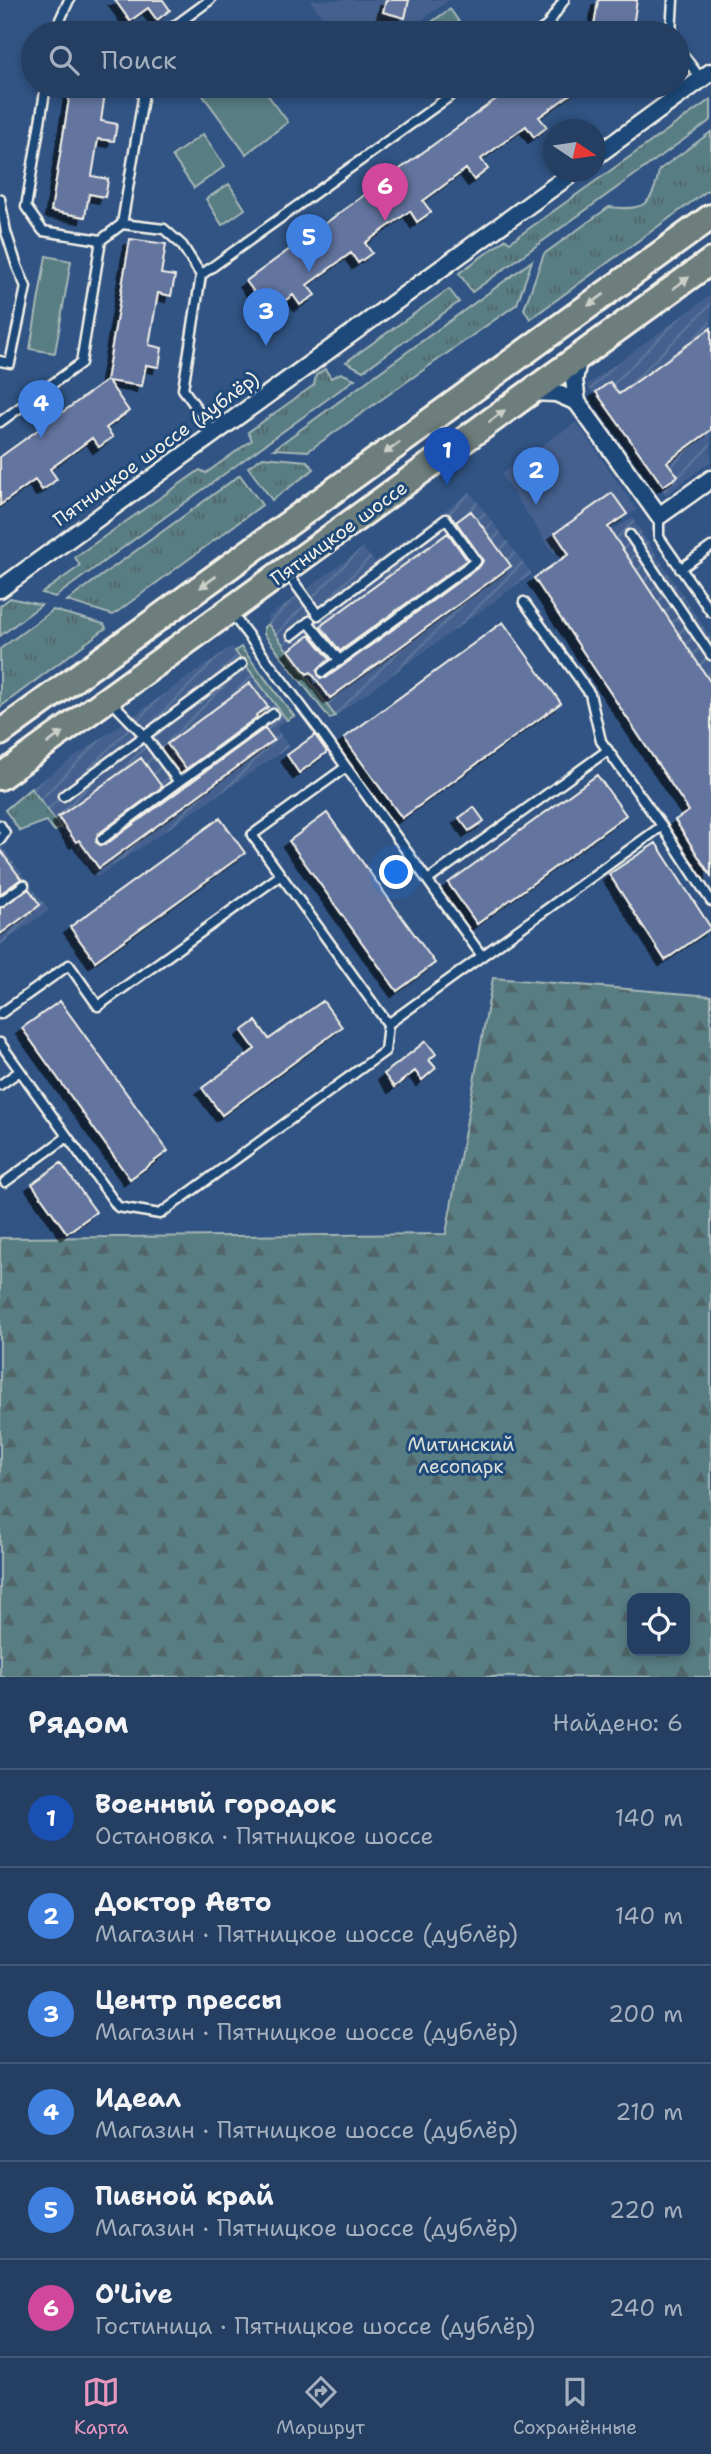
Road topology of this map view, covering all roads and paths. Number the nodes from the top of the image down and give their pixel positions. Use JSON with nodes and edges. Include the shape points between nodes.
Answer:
{"nodes":[{"id":1,"x":69,"y":0,"type":"edge"},
{"id":2,"x":210,"y":0,"type":"edge"},
{"id":3,"x":564,"y":0,"type":"edge"},
{"id":4,"x":673,"y":0,"type":"edge"},
{"id":5,"x":59,"y":21,"type":"edge"},
{"id":6,"x":181,"y":21,"type":"edge"},
{"id":7,"x":550,"y":21,"type":"edge"},
{"id":8,"x":672,"y":21,"type":"edge"},
{"id":9,"x":690,"y":60,"type":"edge"},
{"id":10,"x":706,"y":76,"type":"edge"},
{"id":11,"x":690,"y":88,"type":"edge"},
{"id":12,"x":44,"y":98,"type":"edge"},
{"id":13,"x":143,"y":98,"type":"edge"},
{"id":14,"x":447,"y":98,"type":"edge"},
{"id":15,"x":676,"y":98,"type":"edge"},
{"id":16,"x":606,"y":149,"type":"edge"},
{"id":17,"x":560,"y":182,"type":"edge"},
{"id":18,"x":0,"y":199,"type":"edge"},
{"id":19,"x":711,"y":217,"type":"edge"},
{"id":20,"x":122,"y":224,"type":"junction"},
{"id":21,"x":101,"y":240,"type":"junction"},
{"id":22,"x":711,"y":261,"type":"edge"},
{"id":23,"x":201,"y":275,"type":"junction"},
{"id":24,"x":579,"y":356,"type":"junction"},
{"id":25,"x":0,"y":361,"type":"edge"},
{"id":26,"x":530,"y":392,"type":"junction"},
{"id":27,"x":577,"y":402,"type":"junction"},
{"id":28,"x":0,"y":422,"type":"edge"},
{"id":29,"x":214,"y":432,"type":"junction"},
{"id":30,"x":711,"y":478,"type":"edge"},
{"id":31,"x":659,"y":516,"type":"junction"},
{"id":32,"x":630,"y":535,"type":"dead end"},
{"id":33,"x":711,"y":547,"type":"edge"},
{"id":34,"x":680,"y":569,"type":"junction"},
{"id":35,"x":287,"y":572,"type":"junction"},
{"id":36,"x":0,"y":589,"type":"edge"},
{"id":37,"x":524,"y":602,"type":"dead end"},
{"id":38,"x":230,"y":612,"type":"junction"},
{"id":39,"x":711,"y":612,"type":"edge"},
{"id":40,"x":318,"y":615,"type":"junction"},
{"id":41,"x":308,"y":622,"type":"junction"},
{"id":42,"x":292,"y":635,"type":"dead end"},
{"id":43,"x":711,"y":655,"type":"edge"},
{"id":44,"x":340,"y":661,"type":"junction"},
{"id":45,"x":242,"y":664,"type":"dead end"},
{"id":46,"x":323,"y":673,"type":"dead end"},
{"id":47,"x":109,"y":699,"type":"junction"},
{"id":48,"x":274,"y":714,"type":"dead end"},
{"id":49,"x":0,"y":733,"type":"edge"},
{"id":50,"x":144,"y":735,"type":"junction"},
{"id":51,"x":607,"y":750,"type":"junction"},
{"id":52,"x":346,"y":767,"type":"junction"},
{"id":53,"x":0,"y":778,"type":"edge"},
{"id":54,"x":179,"y":782,"type":"junction"},
{"id":55,"x":63,"y":796,"type":"dead end"},
{"id":56,"x":0,"y":825,"type":"edge"},
{"id":57,"x":662,"y":826,"type":"junction"},
{"id":58,"x":103,"y":839,"type":"dead end"},
{"id":59,"x":0,"y":840,"type":"edge"},
{"id":60,"x":281,"y":874,"type":"junction"},
{"id":61,"x":428,"y":880,"type":"junction"},
{"id":62,"x":24,"y":885,"type":"dead end"},
{"id":63,"x":711,"y":901,"type":"edge"},
{"id":64,"x":0,"y":902,"type":"edge"},
{"id":65,"x":482,"y":956,"type":"junction"},
{"id":66,"x":0,"y":1014,"type":"edge"},
{"id":67,"x":388,"y":1024,"type":"junction"},
{"id":68,"x":0,"y":1043,"type":"edge"},
{"id":69,"x":20,"y":1071,"type":"junction"},
{"id":70,"x":0,"y":1085,"type":"edge"},
{"id":71,"x":68,"y":1137,"type":"junction"},
{"id":72,"x":5,"y":1182,"type":"dead end"}],
"edges":[{"from":1,"to":5,"type":"lane"},
{"from":2,"to":6,"type":"lane"},
{"from":3,"to":7,"type":"lane"},
{"from":4,"to":8,"type":"lane"},
{"from":9,"to":10,"type":"lane"},
{"from":10,"to":11,"type":"street"},
{"from":12,"to":21,"type":"lane","via":[[26,207],[43,231]]},
{"from":13,"to":20,"type":"lane"},
{"from":14,"to":23,"type":"lane"},
{"from":15,"to":16,"type":"street"},
{"from":17,"to":29,"type":"street","name":"Пятницкое шоссе (дублёр)"},
{"from":18,"to":25,"type":"lane","via":[[6,232],[26,287],[10,363]]},
{"from":19,"to":49,"type":"main road","name":"Пятницкое шоссе","one_way":true},
{"from":20,"to":21,"type":"lane"},
{"from":20,"to":23,"type":"lane","via":[[164,229]]},
{"from":21,"to":28,"type":"lane","via":[[81,363]]},
{"from":24,"to":22,"type":"main road","name":"Пятницкое шоссе","one_way":true},
{"from":23,"to":29,"type":"lane","via":[[183,389]]},
{"from":24,"to":26,"type":"main road","name":"Пятницкое шоссе"},
{"from":24,"to":27,"type":"street","via":[[574,380]]},
{"from":26,"to":27,"type":"street","via":[[556,393]]},
{"from":35,"to":26,"type":"main road","name":"Пятницкое шоссе","one_way":true},
{"from":27,"to":31,"type":"street"},
{"from":29,"to":36,"type":"street","name":"Пятницкое шоссе (дублёр)"},
{"from":30,"to":31,"type":"street"},
{"from":31,"to":34,"type":"lane","via":[[659,537]]},
{"from":32,"to":43,"type":"lane"},
{"from":33,"to":34,"type":"lane"},
{"from":34,"to":39,"type":"lane"},
{"from":35,"to":38,"type":"main road","name":"Пятницкое шоссе"},
{"from":35,"to":40,"type":"lane"},
{"from":37,"to":51,"type":"lane","via":[[590,694]]},
{"from":38,"to":47,"type":"main road","name":"Пятницкое шоссе"},
{"from":38,"to":52,"type":"lane"},
{"from":40,"to":41,"type":"lane"},
{"from":40,"to":44,"type":"lane","via":[[446,519],[476,561]]},
{"from":41,"to":42,"type":"lane"},
{"from":41,"to":44,"type":"lane"},
{"from":44,"to":46,"type":"lane"},
{"from":45,"to":50,"type":"lane"},
{"from":47,"to":50,"type":"lane"},
{"from":53,"to":47,"type":"main road","name":"Пятницкое шоссе","one_way":true},
{"from":48,"to":54,"type":"lane"},
{"from":50,"to":54,"type":"lane"},
{"from":50,"to":55,"type":"lane"},
{"from":51,"to":57,"type":"lane"},
{"from":51,"to":61,"type":"lane"},
{"from":52,"to":60,"type":"lane","via":[[252,835]]},
{"from":52,"to":61,"type":"lane"},
{"from":54,"to":58,"type":"lane"},
{"from":56,"to":59,"type":"lane","via":[[5,833]]},
{"from":57,"to":63,"type":"lane"},
{"from":57,"to":65,"type":"lane"},
{"from":60,"to":66,"type":"lane","via":[[99,1006],[69,965]]},
{"from":60,"to":67,"type":"lane"},
{"from":61,"to":65,"type":"lane"},
{"from":62,"to":64,"type":"lane"},
{"from":65,"to":67,"type":"lane"},
{"from":67,"to":71,"type":"lane","via":[[385,1051],[160,1214],[118,1207]]},
{"from":68,"to":69,"type":"lane"},
{"from":69,"to":70,"type":"lane"},
{"from":69,"to":71,"type":"lane"},
{"from":71,"to":72,"type":"lane"}]}
